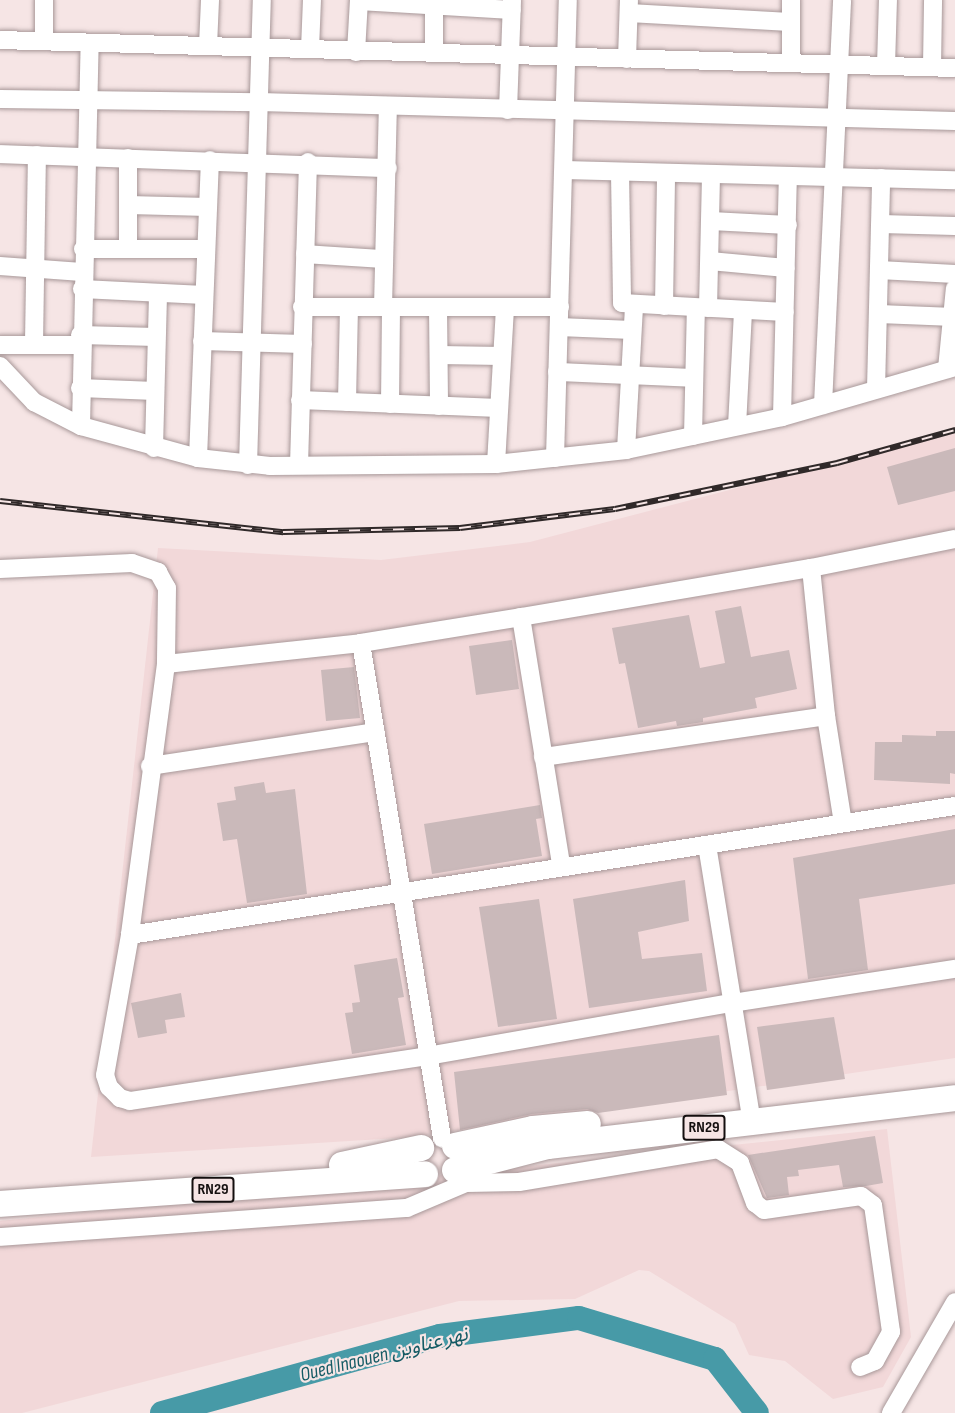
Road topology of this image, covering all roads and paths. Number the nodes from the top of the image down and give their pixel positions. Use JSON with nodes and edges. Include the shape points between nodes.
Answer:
{"nodes":[{"id":1,"x":44,"y":0,"type":"edge"},
{"id":2,"x":209,"y":0,"type":"edge"},
{"id":3,"x":262,"y":0,"type":"edge"},
{"id":4,"x":312,"y":0,"type":"edge"},
{"id":5,"x":359,"y":0,"type":"edge"},
{"id":6,"x":568,"y":0,"type":"edge"},
{"id":7,"x":791,"y":0,"type":"edge"},
{"id":8,"x":842,"y":0,"type":"edge"},
{"id":9,"x":888,"y":0,"type":"edge"},
{"id":10,"x":933,"y":0,"type":"edge"},
{"id":11,"x":434,"y":3,"type":"edge"},
{"id":12,"x":512,"y":5,"type":"edge"},
{"id":13,"x":629,"y":7,"type":"edge"},
{"id":14,"x":667,"y":8,"type":"edge"},
{"id":15,"x":715,"y":8,"type":"edge"},
{"id":16,"x":790,"y":22,"type":"junction"},
{"id":17,"x":0,"y":40,"type":"edge"},
{"id":18,"x":44,"y":40,"type":"junction"},
{"id":19,"x":90,"y":43,"type":"junction"},
{"id":20,"x":208,"y":46,"type":"junction"},
{"id":21,"x":260,"y":49,"type":"junction"},
{"id":22,"x":310,"y":49,"type":"junction"},
{"id":23,"x":356,"y":52,"type":"junction"},
{"id":24,"x":434,"y":53,"type":"junction"},
{"id":25,"x":512,"y":55,"type":"junction"},
{"id":26,"x":567,"y":57,"type":"junction"},
{"id":27,"x":627,"y":59,"type":"junction"},
{"id":28,"x":790,"y":63,"type":"junction"},
{"id":29,"x":839,"y":64,"type":"junction"},
{"id":30,"x":886,"y":66,"type":"junction"},
{"id":31,"x":932,"y":67,"type":"junction"},
{"id":32,"x":955,"y":68,"type":"edge"},
{"id":33,"x":0,"y":99,"type":"edge"},
{"id":34,"x":88,"y":101,"type":"junction"},
{"id":35,"x":259,"y":102,"type":"junction"},
{"id":36,"x":388,"y":106,"type":"junction"},
{"id":37,"x":508,"y":110,"type":"junction"},
{"id":38,"x":564,"y":111,"type":"junction"},
{"id":39,"x":839,"y":118,"type":"junction"},
{"id":40,"x":955,"y":121,"type":"edge"},
{"id":41,"x":0,"y":154,"type":"edge"},
{"id":42,"x":37,"y":155,"type":"junction"},
{"id":43,"x":85,"y":156,"type":"junction"},
{"id":44,"x":128,"y":158,"type":"junction"},
{"id":45,"x":210,"y":160,"type":"junction"},
{"id":46,"x":257,"y":161,"type":"junction"},
{"id":47,"x":308,"y":162,"type":"junction"},
{"id":48,"x":388,"y":168,"type":"junction"},
{"id":49,"x":564,"y":170,"type":"junction"},
{"id":50,"x":620,"y":171,"type":"junction"},
{"id":51,"x":666,"y":173,"type":"junction"},
{"id":52,"x":711,"y":175,"type":"junction"},
{"id":53,"x":788,"y":177,"type":"junction"},
{"id":54,"x":835,"y":177,"type":"junction"},
{"id":55,"x":881,"y":178,"type":"junction"},
{"id":56,"x":955,"y":180,"type":"edge"},
{"id":57,"x":128,"y":205,"type":"junction"},
{"id":58,"x":208,"y":207,"type":"junction"},
{"id":59,"x":711,"y":220,"type":"junction"},
{"id":60,"x":881,"y":224,"type":"junction"},
{"id":61,"x":788,"y":225,"type":"junction"},
{"id":62,"x":955,"y":226,"type":"edge"},
{"id":63,"x":83,"y":249,"type":"junction"},
{"id":64,"x":128,"y":249,"type":"junction"},
{"id":65,"x":206,"y":249,"type":"junction"},
{"id":66,"x":305,"y":254,"type":"junction"},
{"id":67,"x":384,"y":259,"type":"junction"},
{"id":68,"x":710,"y":261,"type":"junction"},
{"id":69,"x":0,"y":266,"type":"edge"},
{"id":70,"x":38,"y":267,"type":"junction"},
{"id":71,"x":786,"y":268,"type":"junction"},
{"id":72,"x":879,"y":270,"type":"junction"},
{"id":73,"x":955,"y":274,"type":"edge"},
{"id":74,"x":82,"y":281,"type":"junction"},
{"id":75,"x":955,"y":288,"type":"edge"},
{"id":76,"x":158,"y":294,"type":"junction"},
{"id":77,"x":204,"y":295,"type":"junction"},
{"id":78,"x":634,"y":305,"type":"junction"},
{"id":79,"x":664,"y":306,"type":"junction"},
{"id":80,"x":302,"y":307,"type":"junction"},
{"id":81,"x":349,"y":307,"type":"junction"},
{"id":82,"x":387,"y":307,"type":"junction"},
{"id":83,"x":438,"y":307,"type":"junction"},
{"id":84,"x":505,"y":307,"type":"junction"},
{"id":85,"x":560,"y":307,"type":"junction"},
{"id":86,"x":702,"y":308,"type":"junction"},
{"id":87,"x":743,"y":310,"type":"junction"},
{"id":88,"x":785,"y":312,"type":"junction"},
{"id":89,"x":879,"y":314,"type":"junction"},
{"id":90,"x":954,"y":317,"type":"edge"},
{"id":91,"x":560,"y":327,"type":"junction"},
{"id":92,"x":632,"y":330,"type":"junction"},
{"id":93,"x":156,"y":338,"type":"junction"},
{"id":94,"x":80,"y":340,"type":"junction"},
{"id":95,"x":202,"y":341,"type":"junction"},
{"id":96,"x":34,"y":343,"type":"junction"},
{"id":97,"x":254,"y":343,"type":"junction"},
{"id":98,"x":0,"y":345,"type":"edge"},
{"id":99,"x":303,"y":345,"type":"junction"},
{"id":100,"x":439,"y":355,"type":"junction"},
{"id":101,"x":502,"y":356,"type":"junction"},
{"id":102,"x":0,"y":366,"type":"edge"},
{"id":103,"x":951,"y":368,"type":"edge"},
{"id":104,"x":557,"y":372,"type":"junction"},
{"id":105,"x":630,"y":375,"type":"junction"},
{"id":106,"x":694,"y":378,"type":"junction"},
{"id":107,"x":80,"y":388,"type":"junction"},
{"id":108,"x":876,"y":389,"type":"junction"},
{"id":109,"x":155,"y":391,"type":"junction"},
{"id":110,"x":300,"y":400,"type":"junction"},
{"id":111,"x":347,"y":402,"type":"junction"},
{"id":112,"x":390,"y":404,"type":"junction"},
{"id":113,"x":823,"y":405,"type":"junction"},
{"id":114,"x":439,"y":406,"type":"junction"},
{"id":115,"x":499,"y":408,"type":"junction"},
{"id":116,"x":782,"y":417,"type":"junction"},
{"id":117,"x":81,"y":426,"type":"junction"},
{"id":118,"x":737,"y":426,"type":"junction"},
{"id":119,"x":693,"y":436,"type":"junction"},
{"id":120,"x":154,"y":448,"type":"junction"},
{"id":121,"x":627,"y":450,"type":"junction"},
{"id":122,"x":198,"y":458,"type":"junction"},
{"id":123,"x":555,"y":458,"type":"junction"},
{"id":124,"x":496,"y":464,"type":"junction"},
{"id":125,"x":249,"y":465,"type":"junction"},
{"id":126,"x":299,"y":465,"type":"junction"},
{"id":127,"x":955,"y":539,"type":"edge"},
{"id":128,"x":811,"y":568,"type":"junction"},
{"id":129,"x":0,"y":569,"type":"edge"},
{"id":130,"x":521,"y":617,"type":"junction"},
{"id":131,"x":361,"y":643,"type":"junction"},
{"id":132,"x":166,"y":664,"type":"junction"},
{"id":133,"x":826,"y":716,"type":"junction"},
{"id":134,"x":375,"y":732,"type":"junction"},
{"id":135,"x":543,"y":757,"type":"junction"},
{"id":136,"x":150,"y":766,"type":"junction"},
{"id":137,"x":955,"y":806,"type":"edge"},
{"id":138,"x":843,"y":823,"type":"junction"},
{"id":139,"x":707,"y":845,"type":"junction"},
{"id":140,"x":561,"y":865,"type":"junction"},
{"id":141,"x":402,"y":892,"type":"junction"},
{"id":142,"x":130,"y":935,"type":"junction"},
{"id":143,"x":955,"y":969,"type":"edge"},
{"id":144,"x":732,"y":1003,"type":"junction"},
{"id":145,"x":427,"y":1056,"type":"junction"},
{"id":146,"x":955,"y":1082,"type":"edge"},
{"id":147,"x":955,"y":1098,"type":"edge"},
{"id":148,"x":874,"y":1100,"type":"junction"},
{"id":149,"x":750,"y":1110,"type":"junction"},
{"id":150,"x":439,"y":1161,"type":"junction"},
{"id":151,"x":0,"y":1188,"type":"edge"},
{"id":152,"x":0,"y":1204,"type":"edge"},
{"id":153,"x":0,"y":1237,"type":"edge"},
{"id":154,"x":955,"y":1302,"type":"edge"},
{"id":155,"x":860,"y":1367,"type":"dead end"},
{"id":156,"x":891,"y":1413,"type":"edge"}],
"edges":[{"from":1,"to":18,"type":"street"},
{"from":2,"to":20,"type":"street"},
{"from":3,"to":21,"type":"street"},
{"from":4,"to":22,"type":"street"},
{"from":5,"to":11,"type":"street"},
{"from":5,"to":23,"type":"street"},
{"from":6,"to":26,"type":"street"},
{"from":7,"to":16,"type":"street"},
{"from":8,"to":29,"type":"street"},
{"from":9,"to":30,"type":"street"},
{"from":10,"to":31,"type":"street"},
{"from":11,"to":12,"type":"street"},
{"from":11,"to":24,"type":"street"},
{"from":12,"to":25,"type":"street"},
{"from":13,"to":14,"type":"street"},
{"from":13,"to":27,"type":"street"},
{"from":14,"to":15,"type":"street"},
{"from":15,"to":16,"type":"street"},
{"from":16,"to":28,"type":"street"},
{"from":17,"to":18,"type":"street"},
{"from":18,"to":19,"type":"street"},
{"from":19,"to":20,"type":"street"},
{"from":19,"to":34,"type":"street"},
{"from":20,"to":21,"type":"street"},
{"from":21,"to":22,"type":"street"},
{"from":21,"to":35,"type":"street"},
{"from":22,"to":23,"type":"street"},
{"from":23,"to":24,"type":"street"},
{"from":24,"to":25,"type":"street"},
{"from":25,"to":26,"type":"street"},
{"from":25,"to":37,"type":"street"},
{"from":26,"to":27,"type":"street"},
{"from":26,"to":38,"type":"street"},
{"from":27,"to":28,"type":"street"},
{"from":28,"to":29,"type":"street"},
{"from":29,"to":30,"type":"street"},
{"from":29,"to":39,"type":"street"},
{"from":30,"to":31,"type":"street"},
{"from":31,"to":32,"type":"street"},
{"from":33,"to":34,"type":"street"},
{"from":34,"to":35,"type":"street"},
{"from":34,"to":43,"type":"street"},
{"from":35,"to":36,"type":"street"},
{"from":35,"to":46,"type":"street"},
{"from":36,"to":37,"type":"street"},
{"from":36,"to":48,"type":"street"},
{"from":37,"to":38,"type":"street"},
{"from":38,"to":39,"type":"street"},
{"from":38,"to":49,"type":"street"},
{"from":39,"to":40,"type":"street"},
{"from":39,"to":54,"type":"street"},
{"from":41,"to":42,"type":"street"},
{"from":42,"to":43,"type":"street"},
{"from":42,"to":70,"type":"street"},
{"from":43,"to":44,"type":"street"},
{"from":43,"to":63,"type":"street"},
{"from":44,"to":45,"type":"street"},
{"from":44,"to":57,"type":"street"},
{"from":45,"to":46,"type":"street"},
{"from":45,"to":58,"type":"street"},
{"from":46,"to":47,"type":"street"},
{"from":46,"to":97,"type":"street"},
{"from":47,"to":48,"type":"street"},
{"from":47,"to":66,"type":"street"},
{"from":48,"to":67,"type":"street"},
{"from":49,"to":50,"type":"street"},
{"from":49,"to":85,"type":"street"},
{"from":50,"to":51,"type":"street"},
{"from":50,"to":78,"type":"street","via":[[620,298],[622,303]]},
{"from":51,"to":52,"type":"street"},
{"from":51,"to":79,"type":"street"},
{"from":52,"to":53,"type":"street"},
{"from":52,"to":59,"type":"street"},
{"from":53,"to":54,"type":"street"},
{"from":53,"to":61,"type":"street"},
{"from":54,"to":55,"type":"street"},
{"from":54,"to":113,"type":"street"},
{"from":55,"to":56,"type":"street"},
{"from":55,"to":60,"type":"street"},
{"from":57,"to":58,"type":"street"},
{"from":57,"to":64,"type":"street"},
{"from":58,"to":65,"type":"street"},
{"from":59,"to":61,"type":"street"},
{"from":59,"to":68,"type":"street"},
{"from":60,"to":62,"type":"street"},
{"from":60,"to":72,"type":"street"},
{"from":61,"to":71,"type":"street"},
{"from":63,"to":64,"type":"street"},
{"from":63,"to":74,"type":"street"},
{"from":64,"to":65,"type":"street"},
{"from":65,"to":77,"type":"street"},
{"from":66,"to":67,"type":"street"},
{"from":66,"to":80,"type":"street"},
{"from":67,"to":82,"type":"street"},
{"from":68,"to":71,"type":"street"},
{"from":68,"to":86,"type":"street"},
{"from":69,"to":70,"type":"street"},
{"from":70,"to":74,"type":"street"},
{"from":70,"to":96,"type":"street"},
{"from":71,"to":88,"type":"street"},
{"from":72,"to":73,"type":"street"},
{"from":72,"to":89,"type":"street"},
{"from":74,"to":76,"type":"street"},
{"from":74,"to":94,"type":"street"},
{"from":75,"to":90,"type":"street"},
{"from":76,"to":77,"type":"street"},
{"from":76,"to":93,"type":"street"},
{"from":77,"to":95,"type":"street"},
{"from":78,"to":79,"type":"street"},
{"from":78,"to":92,"type":"street"},
{"from":79,"to":86,"type":"street"},
{"from":80,"to":81,"type":"street"},
{"from":80,"to":99,"type":"street"},
{"from":81,"to":82,"type":"street"},
{"from":81,"to":111,"type":"street"},
{"from":82,"to":83,"type":"street"},
{"from":82,"to":112,"type":"street"},
{"from":83,"to":84,"type":"street"},
{"from":83,"to":100,"type":"street"},
{"from":84,"to":85,"type":"street"},
{"from":84,"to":101,"type":"street"},
{"from":85,"to":91,"type":"street"},
{"from":86,"to":87,"type":"street"},
{"from":86,"to":106,"type":"street"},
{"from":87,"to":88,"type":"street"},
{"from":87,"to":118,"type":"street"},
{"from":88,"to":116,"type":"street"},
{"from":89,"to":90,"type":"street"},
{"from":89,"to":108,"type":"street"},
{"from":90,"to":103,"type":"street"},
{"from":91,"to":92,"type":"street"},
{"from":91,"to":104,"type":"street"},
{"from":92,"to":105,"type":"street"},
{"from":93,"to":94,"type":"street"},
{"from":93,"to":109,"type":"street"},
{"from":94,"to":96,"type":"street"},
{"from":94,"to":107,"type":"street"},
{"from":95,"to":97,"type":"street"},
{"from":95,"to":122,"type":"street"},
{"from":96,"to":98,"type":"street"},
{"from":97,"to":99,"type":"street"},
{"from":97,"to":125,"type":"street"},
{"from":99,"to":110,"type":"street"},
{"from":100,"to":101,"type":"street"},
{"from":100,"to":114,"type":"street"},
{"from":101,"to":115,"type":"street"},
{"from":102,"to":117,"type":"street","via":[[34,402]]},
{"from":103,"to":108,"type":"street"},
{"from":104,"to":105,"type":"street"},
{"from":104,"to":123,"type":"street"},
{"from":105,"to":106,"type":"street"},
{"from":105,"to":121,"type":"street"},
{"from":106,"to":119,"type":"street"},
{"from":107,"to":109,"type":"street"},
{"from":107,"to":117,"type":"street"},
{"from":108,"to":113,"type":"street"},
{"from":109,"to":120,"type":"street"},
{"from":110,"to":111,"type":"street"},
{"from":110,"to":126,"type":"street"},
{"from":111,"to":112,"type":"street"},
{"from":112,"to":114,"type":"street"},
{"from":113,"to":116,"type":"street"},
{"from":114,"to":115,"type":"street"},
{"from":115,"to":124,"type":"street"},
{"from":116,"to":118,"type":"street"},
{"from":117,"to":120,"type":"street"},
{"from":118,"to":119,"type":"street"},
{"from":119,"to":121,"type":"street"},
{"from":120,"to":122,"type":"street"},
{"from":121,"to":123,"type":"street"},
{"from":122,"to":125,"type":"street"},
{"from":123,"to":124,"type":"street"},
{"from":124,"to":126,"type":"street"},
{"from":125,"to":126,"type":"street"},
{"from":127,"to":128,"type":"street"},
{"from":128,"to":130,"type":"street"},
{"from":128,"to":133,"type":"street"},
{"from":129,"to":132,"type":"street","via":[[147,565],[158,572],[167,588]]},
{"from":130,"to":131,"type":"street"},
{"from":130,"to":135,"type":"street"},
{"from":131,"to":132,"type":"street"},
{"from":131,"to":134,"type":"street"},
{"from":132,"to":136,"type":"street"},
{"from":133,"to":135,"type":"street"},
{"from":133,"to":138,"type":"street"},
{"from":134,"to":136,"type":"street"},
{"from":134,"to":141,"type":"street"},
{"from":135,"to":140,"type":"street"},
{"from":136,"to":142,"type":"street"},
{"from":137,"to":138,"type":"street"},
{"from":138,"to":139,"type":"street"},
{"from":139,"to":140,"type":"street"},
{"from":139,"to":144,"type":"street"},
{"from":140,"to":141,"type":"street"},
{"from":141,"to":142,"type":"street"},
{"from":141,"to":145,"type":"street"},
{"from":142,"to":145,"type":"street","via":[[105,1075],[109,1087],[120,1098],[130,1101]]},
{"from":143,"to":144,"type":"street"},
{"from":144,"to":145,"type":"street"},
{"from":144,"to":149,"type":"street"},
{"from":145,"to":150,"type":"street"},
{"from":146,"to":148,"type":"highway","number":"RN29"},
{"from":147,"to":148,"type":"highway","number":"RN29"},
{"from":148,"to":149,"type":"highway","number":"RN29"},
{"from":148,"to":150,"type":"highway","number":"RN29"},
{"from":149,"to":150,"type":"highway","number":"RN29","via":[[533,1129]]},
{"from":150,"to":151,"type":"highway","number":"RN29"},
{"from":150,"to":152,"type":"highway","number":"RN29"},
{"from":150,"to":153,"type":"street","via":[[430,1201],[406,1208]]},
{"from":150,"to":155,"type":"street","via":[[466,1182],[519,1182],[712,1149],[729,1153],[740,1162],[755,1203],[764,1210],[866,1198],[875,1210],[891,1332],[875,1361]]},
{"from":154,"to":156,"type":"street"}]}
